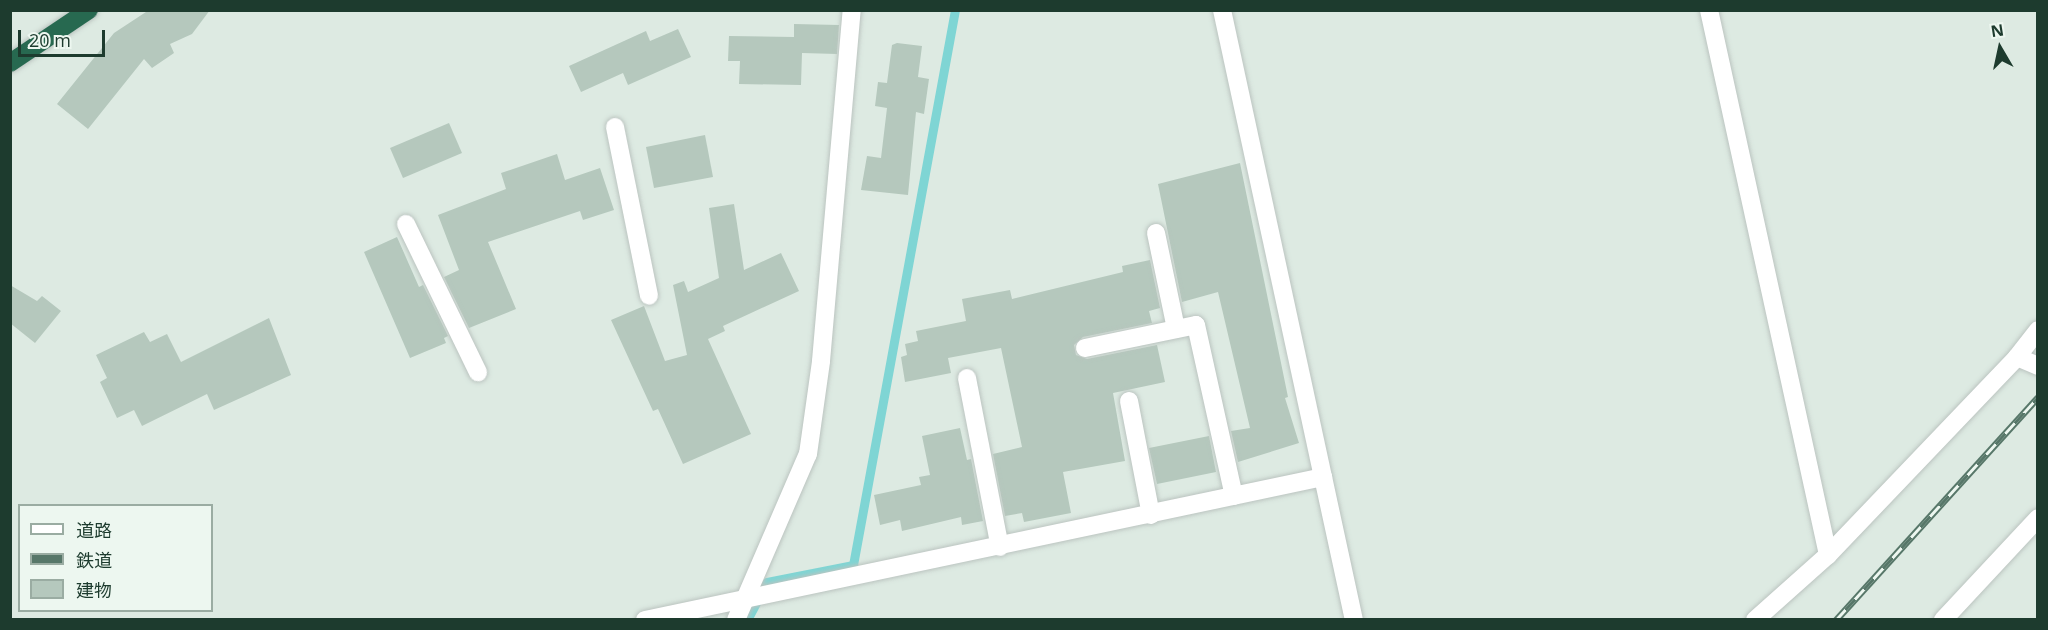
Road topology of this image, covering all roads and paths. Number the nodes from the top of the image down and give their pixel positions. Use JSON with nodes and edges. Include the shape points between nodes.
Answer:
{"nodes":[{"id":1,"x":89,"y":10,"type":"edge"},
{"id":2,"x":852,"y":10,"type":"edge"},
{"id":3,"x":1222,"y":10,"type":"edge"},
{"id":4,"x":1709,"y":10,"type":"edge"},
{"id":5,"x":10,"y":63,"type":"edge"},
{"id":6,"x":615,"y":127,"type":"dead end"},
{"id":7,"x":406,"y":224,"type":"dead end"},
{"id":8,"x":1156,"y":233,"type":"dead end"},
{"id":9,"x":649,"y":296,"type":"dead end"},
{"id":10,"x":1176,"y":329,"type":"junction"},
{"id":11,"x":2037,"y":330,"type":"edge"},
{"id":12,"x":1085,"y":348,"type":"dead end"},
{"id":13,"x":2017,"y":357,"type":"junction"},
{"id":14,"x":2037,"y":366,"type":"edge"},
{"id":15,"x":478,"y":372,"type":"dead end"},
{"id":16,"x":967,"y":378,"type":"dead end"},
{"id":17,"x":1129,"y":401,"type":"dead end"},
{"id":18,"x":1323,"y":477,"type":"junction"},
{"id":19,"x":1234,"y":496,"type":"junction"},
{"id":20,"x":1151,"y":515,"type":"junction"},
{"id":21,"x":2037,"y":518,"type":"edge"},
{"id":22,"x":1000,"y":547,"type":"junction"},
{"id":23,"x":1828,"y":555,"type":"junction"},
{"id":24,"x":747,"y":599,"type":"junction"},
{"id":25,"x":645,"y":620,"type":"edge"},
{"id":26,"x":736,"y":620,"type":"edge"},
{"id":27,"x":1354,"y":620,"type":"edge"},
{"id":28,"x":1755,"y":620,"type":"edge"},
{"id":29,"x":1943,"y":620,"type":"edge"}],
"edges":[{"from":1,"to":5,"type":"highway"},
{"from":2,"to":24,"type":"street","via":[[822,361],[808,454]]},
{"from":3,"to":18,"type":"street"},
{"from":4,"to":23,"type":"street"},
{"from":6,"to":9,"type":"street"},
{"from":7,"to":15,"type":"street"},
{"from":8,"to":10,"type":"street"},
{"from":10,"to":12,"type":"street"},
{"from":10,"to":19,"type":"street","via":[[1196,325]]},
{"from":11,"to":13,"type":"street"},
{"from":13,"to":14,"type":"street"},
{"from":13,"to":23,"type":"street"},
{"from":16,"to":22,"type":"street"},
{"from":17,"to":20,"type":"street"},
{"from":18,"to":19,"type":"street"},
{"from":18,"to":27,"type":"street"},
{"from":19,"to":20,"type":"street"},
{"from":20,"to":22,"type":"street"},
{"from":21,"to":29,"type":"street"},
{"from":22,"to":24,"type":"street"},
{"from":23,"to":28,"type":"street"},
{"from":24,"to":25,"type":"street"},
{"from":24,"to":26,"type":"street"}]}
